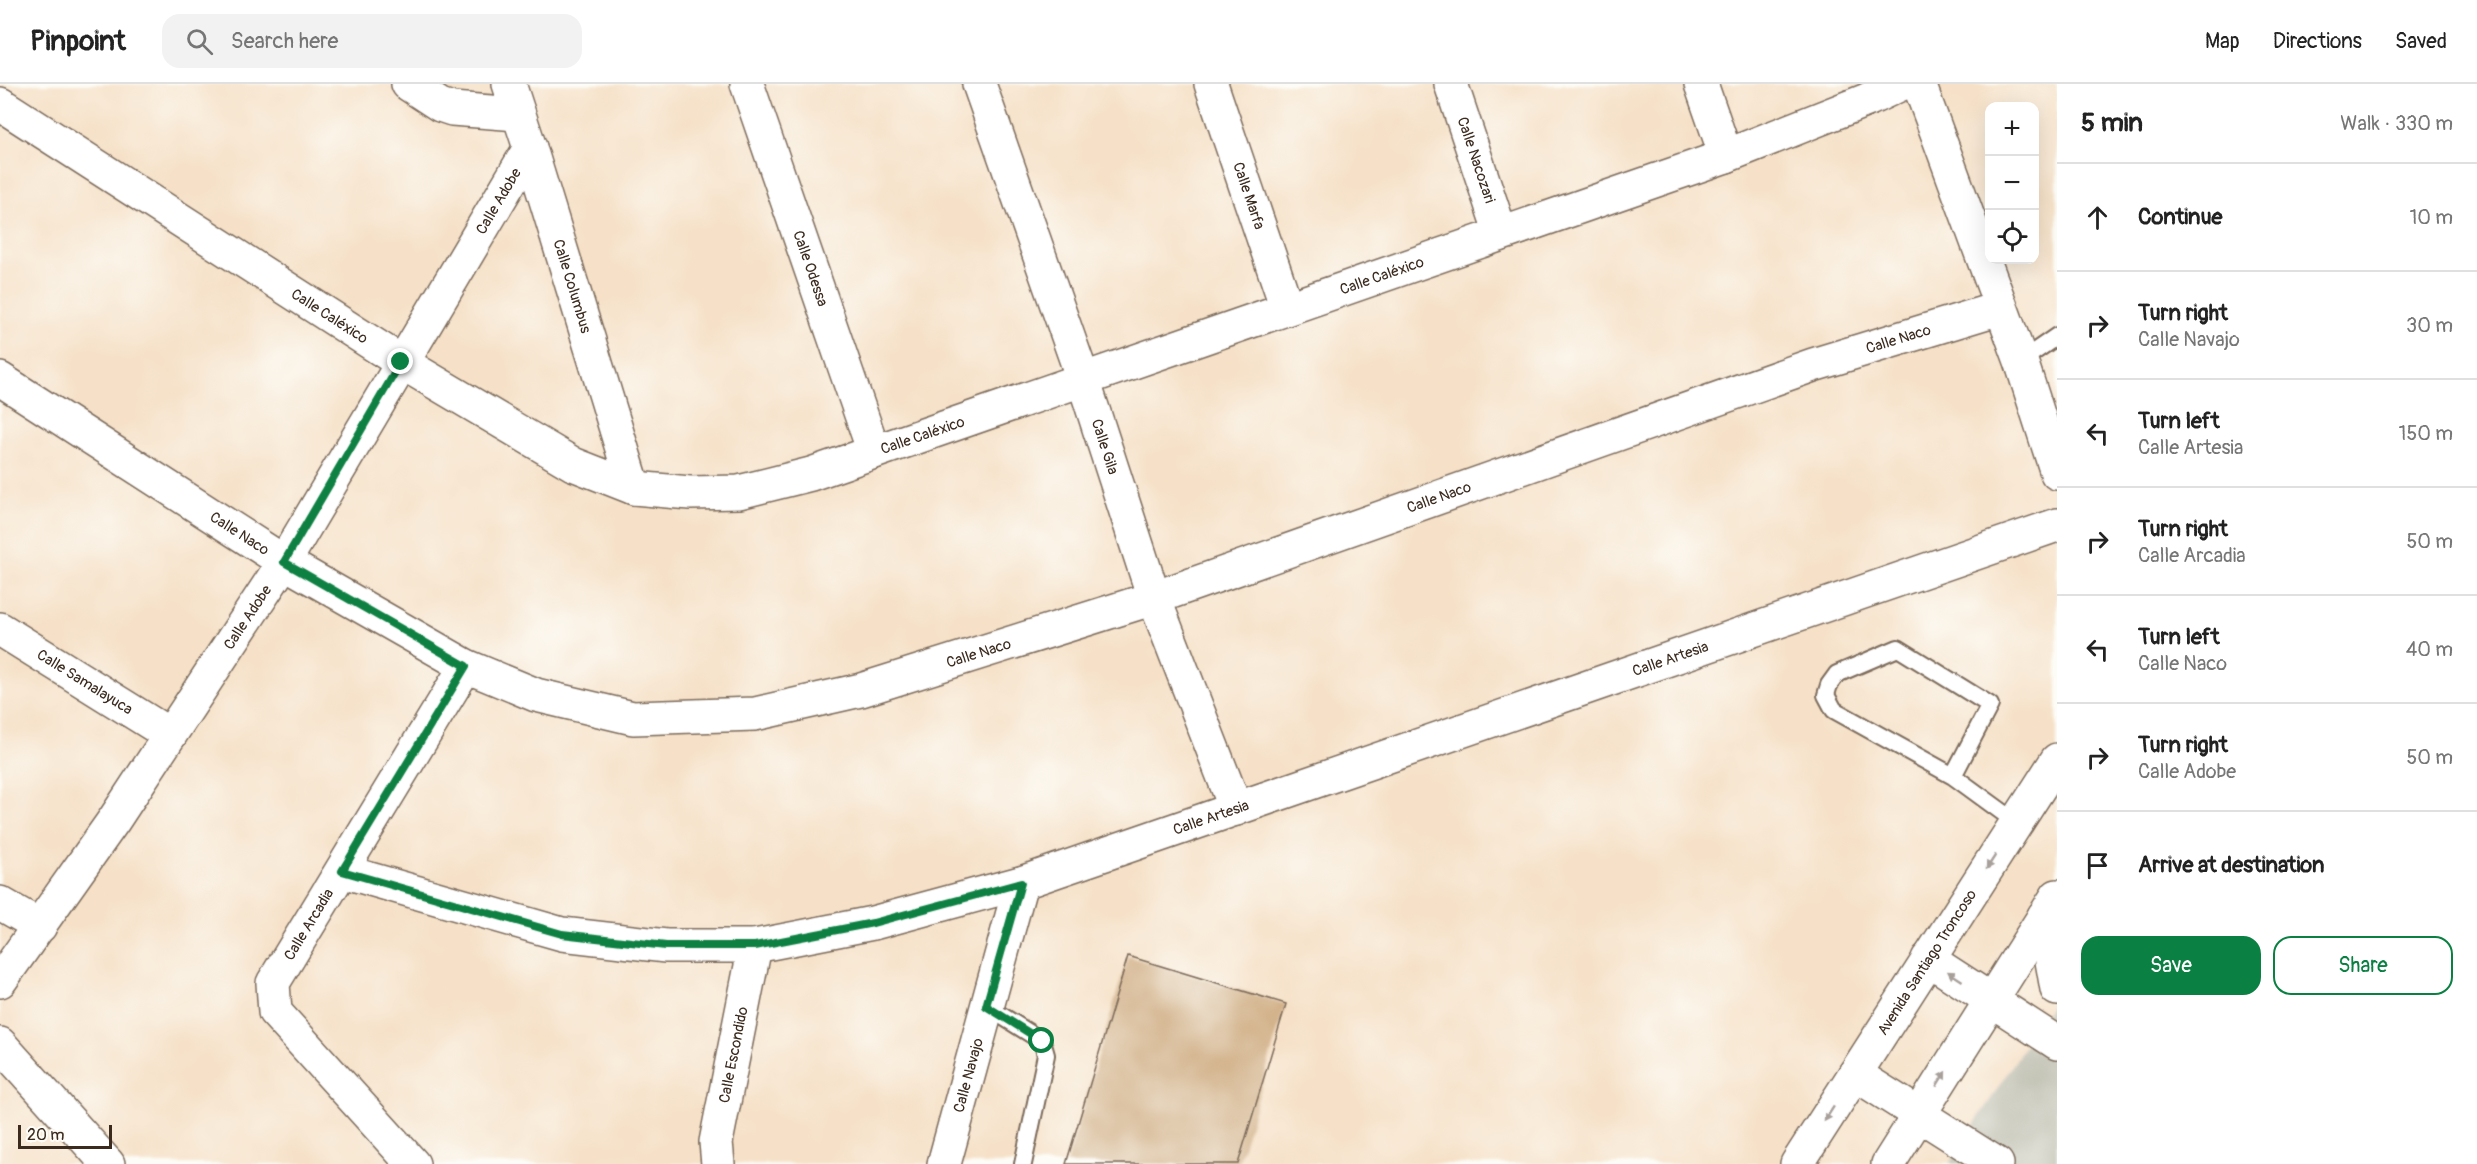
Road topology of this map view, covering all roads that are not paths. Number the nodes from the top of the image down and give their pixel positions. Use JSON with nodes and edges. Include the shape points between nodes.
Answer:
{"nodes":[{"id":1,"x":408,"y":84,"type":"edge"},
{"id":2,"x":747,"y":84,"type":"edge"},
{"id":3,"x":979,"y":84,"type":"edge"},
{"id":4,"x":1211,"y":84,"type":"edge"},
{"id":5,"x":1451,"y":84,"type":"edge"},
{"id":6,"x":1701,"y":84,"type":"edge"},
{"id":7,"x":1901,"y":84,"type":"edge"},
{"id":8,"x":1919,"y":84,"type":"edge"},
{"id":9,"x":513,"y":99,"type":"edge"},
{"id":10,"x":0,"y":104,"type":"edge"},
{"id":11,"x":530,"y":147,"type":"junction"},
{"id":12,"x":1726,"y":156,"type":"junction"},
{"id":13,"x":1502,"y":234,"type":"junction"},
{"id":14,"x":1287,"y":308,"type":"junction"},
{"id":15,"x":2000,"y":308,"type":"junction"},
{"id":16,"x":2057,"y":336,"type":"edge"},
{"id":17,"x":2021,"y":361,"type":"junction"},
{"id":18,"x":401,"y":362,"type":"junction"},
{"id":19,"x":0,"y":379,"type":"edge"},
{"id":20,"x":1083,"y":379,"type":"junction"},
{"id":21,"x":874,"y":452,"type":"junction"},
{"id":22,"x":2057,"y":473,"type":"edge"},
{"id":23,"x":634,"y":488,"type":"junction"},
{"id":24,"x":2057,"y":525,"type":"edge"},
{"id":25,"x":284,"y":562,"type":"junction"},
{"id":26,"x":1154,"y":598,"type":"junction"},
{"id":27,"x":0,"y":629,"type":"edge"},
{"id":28,"x":466,"y":666,"type":"junction"},
{"id":29,"x":170,"y":735,"type":"junction"},
{"id":30,"x":2057,"y":760,"type":"edge"},
{"id":31,"x":1953,"y":776,"type":"junction"},
{"id":32,"x":1236,"y":809,"type":"junction"},
{"id":33,"x":2016,"y":822,"type":"junction"},
{"id":34,"x":342,"y":871,"type":"junction"},
{"id":35,"x":1021,"y":883,"type":"junction"},
{"id":36,"x":0,"y":903,"type":"edge"},
{"id":37,"x":2050,"y":906,"type":"edge"},
{"id":38,"x":40,"y":927,"type":"junction"},
{"id":39,"x":755,"y":946,"type":"junction"},
{"id":40,"x":1928,"y":959,"type":"junction"},
{"id":41,"x":0,"y":981,"type":"edge"},
{"id":42,"x":2057,"y":989,"type":"edge"},
{"id":43,"x":1991,"y":1000,"type":"junction"},
{"id":44,"x":986,"y":1006,"type":"junction"},
{"id":45,"x":2057,"y":1043,"type":"edge"},
{"id":46,"x":0,"y":1044,"type":"edge"},
{"id":47,"x":1855,"y":1074,"type":"junction"},
{"id":48,"x":1919,"y":1115,"type":"junction"},
{"id":49,"x":108,"y":1164,"type":"edge"},
{"id":50,"x":413,"y":1164,"type":"edge"},
{"id":51,"x":718,"y":1164,"type":"edge"},
{"id":52,"x":944,"y":1164,"type":"edge"},
{"id":53,"x":1023,"y":1164,"type":"edge"},
{"id":54,"x":1797,"y":1164,"type":"edge"},
{"id":55,"x":1888,"y":1164,"type":"edge"},
{"id":56,"x":1997,"y":1164,"type":"edge"}],
"edges":[{"from":1,"to":9,"type":"street","via":[[452,109]]},
{"from":2,"to":21,"type":"street","name":"Calle Odessa"},
{"from":3,"to":20,"type":"street","name":"Calle Gila"},
{"from":4,"to":14,"type":"street","name":"Calle Marfa"},
{"from":5,"to":13,"type":"street","name":"Calle Nacozari"},
{"from":6,"to":12,"type":"street"},
{"from":7,"to":12,"type":"street","name":"Calle Caléxico"},
{"from":8,"to":15,"type":"street"},
{"from":9,"to":11,"type":"street","name":"Calle Columbus"},
{"from":10,"to":18,"type":"street","name":"Calle Caléxico"},
{"from":11,"to":18,"type":"street","name":"Calle Adobe"},
{"from":11,"to":23,"type":"street","name":"Calle Columbus"},
{"from":12,"to":13,"type":"street","name":"Calle Caléxico"},
{"from":13,"to":14,"type":"street","name":"Calle Caléxico"},
{"from":14,"to":20,"type":"street","name":"Calle Caléxico"},
{"from":15,"to":17,"type":"street"},
{"from":15,"to":26,"type":"street","name":"Calle Naco","via":[[1813,365]]},
{"from":16,"to":17,"type":"lane"},
{"from":17,"to":22,"type":"street"},
{"from":18,"to":23,"type":"street","name":"Calle Caléxico","via":[[573,464]]},
{"from":18,"to":25,"type":"street","name":"Calle Adobe"},
{"from":19,"to":25,"type":"street","name":"Calle Naco"},
{"from":20,"to":21,"type":"street","name":"Calle Caléxico"},
{"from":20,"to":26,"type":"street","name":"Calle Gila"},
{"from":21,"to":23,"type":"street","name":"Calle Caléxico","via":[[811,474],[739,492]]},
{"from":24,"to":32,"type":"street","name":"Calle Artesia"},
{"from":25,"to":28,"type":"street","name":"Calle Naco"},
{"from":25,"to":29,"type":"street","name":"Calle Adobe"},
{"from":26,"to":28,"type":"street","name":"Calle Naco","via":[[861,690],[755,714],[633,718],[536,694]]},
{"from":26,"to":32,"type":"street","name":"Calle Gila"},
{"from":27,"to":29,"type":"street","name":"Calle Samalayuca"},
{"from":28,"to":34,"type":"street","name":"Calle Arcadia"},
{"from":29,"to":38,"type":"street","name":"Calle Adobe"},
{"from":30,"to":33,"type":"street","name":"Avenida Santiago Troncoso"},
{"from":31,"to":31,"type":"lane","via":[[1990,705],[1898,648],[1837,674],[1826,695],[1834,710]]},
{"from":31,"to":33,"type":"lane"},
{"from":32,"to":35,"type":"street","name":"Calle Artesia"},
{"from":33,"to":40,"type":"street","name":"Avenida Santiago Troncoso","one_way":true},
{"from":34,"to":39,"type":"street","name":"Calle Artesia","via":[[562,934],[666,946]]},
{"from":34,"to":50,"type":"street","name":"Calle Arcadia","via":[[276,974],[275,1012]]},
{"from":35,"to":39,"type":"street","name":"Calle Artesia","via":[[873,923]]},
{"from":35,"to":44,"type":"street","name":"Calle Navajo"},
{"from":36,"to":38,"type":"street"},
{"from":37,"to":42,"type":"street"},
{"from":37,"to":43,"type":"street"},
{"from":38,"to":41,"type":"street","name":"Calle Adobe"},
{"from":39,"to":51,"type":"street","name":"Calle Escondido","via":[[716,1142]]},
{"from":43,"to":40,"type":"street","one_way":true},
{"from":40,"to":47,"type":"street","name":"Avenida Santiago Troncoso"},
{"from":43,"to":45,"type":"street"},
{"from":48,"to":43,"type":"street","one_way":true},
{"from":44,"to":52,"type":"street","name":"Calle Navajo"},
{"from":44,"to":53,"type":"lane","via":[[1036,1036],[1045,1046]]},
{"from":46,"to":49,"type":"street"},
{"from":47,"to":48,"type":"street"},
{"from":47,"to":54,"type":"street","name":"Avenida Santiago Troncoso","one_way":true},
{"from":48,"to":55,"type":"street"},
{"from":48,"to":56,"type":"street"}]}
